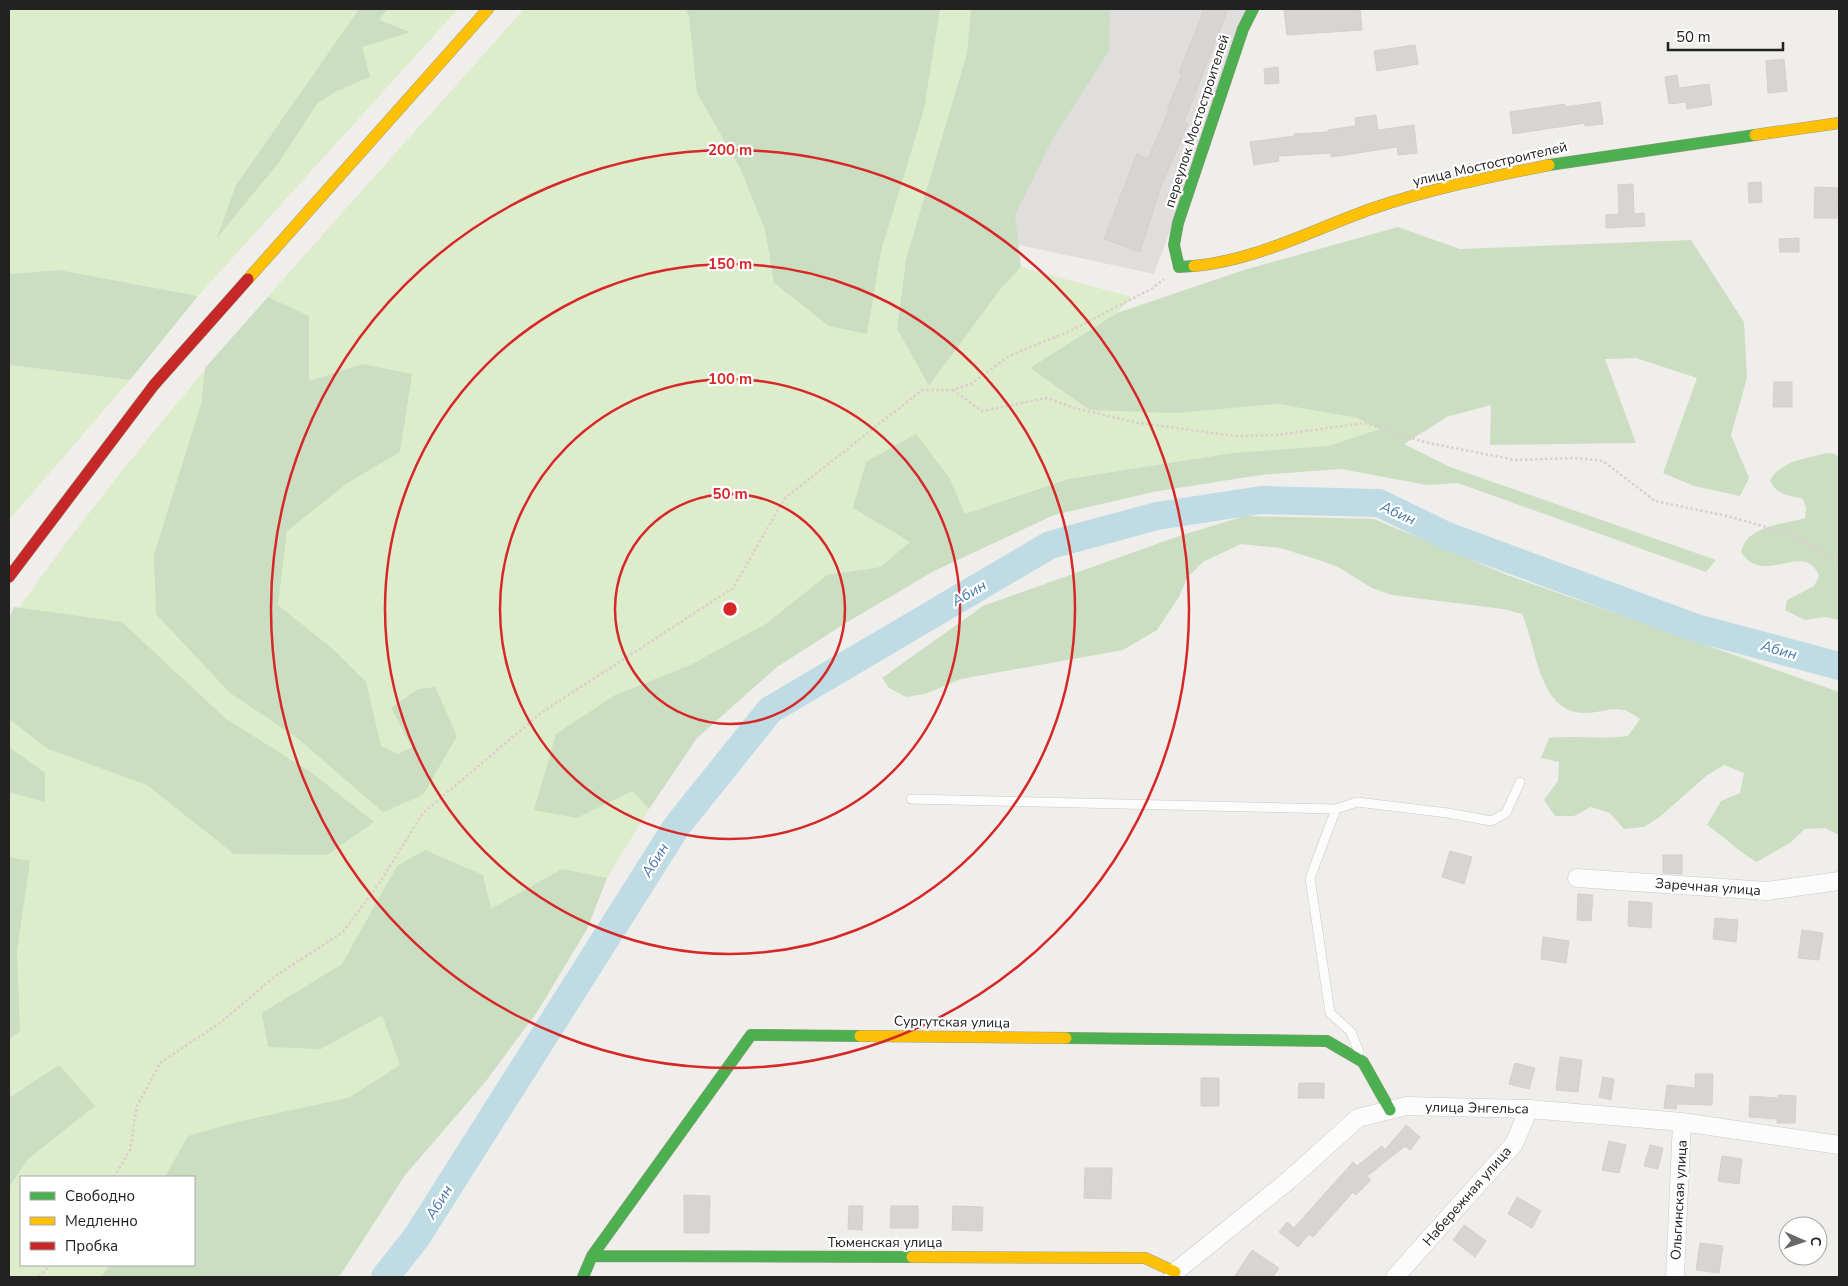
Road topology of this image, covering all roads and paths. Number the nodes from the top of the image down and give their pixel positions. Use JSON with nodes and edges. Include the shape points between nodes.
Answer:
{"nodes":[{"id":1,"x":488,"y":9,"type":"edge"},
{"id":2,"x":1253,"y":9,"type":"edge"},
{"id":3,"x":1839,"y":123,"type":"edge"},
{"id":4,"x":1179,"y":267,"type":"junction"},
{"id":5,"x":953,"y":390,"type":"junction"},
{"id":6,"x":1839,"y":561,"type":"edge"},
{"id":7,"x":9,"y":577,"type":"edge"},
{"id":8,"x":1520,"y":782,"type":"dead end"},
{"id":9,"x":910,"y":799,"type":"dead end"},
{"id":10,"x":1336,"y":809,"type":"junction"},
{"id":11,"x":1577,"y":878,"type":"dead end"},
{"id":12,"x":1839,"y":881,"type":"edge"},
{"id":13,"x":1363,"y":1062,"type":"junction"},
{"id":14,"x":1529,"y":1109,"type":"junction"},
{"id":15,"x":1390,"y":1110,"type":"junction"},
{"id":16,"x":1682,"y":1122,"type":"junction"},
{"id":17,"x":1839,"y":1146,"type":"edge"},
{"id":18,"x":115,"y":1176,"type":"edge"},
{"id":19,"x":592,"y":1256,"type":"junction"},
{"id":20,"x":49,"y":1266,"type":"edge"},
{"id":21,"x":1174,"y":1275,"type":"edge"},
{"id":22,"x":39,"y":1277,"type":"edge"},
{"id":23,"x":583,"y":1277,"type":"edge"},
{"id":24,"x":1396,"y":1277,"type":"edge"},
{"id":25,"x":1675,"y":1277,"type":"edge"}],
"edges":[{"from":1,"to":7,"type":"main road","via":[[154,385]]},
{"from":2,"to":4,"type":"main road","name":"переулок Мостостроителей","via":[[1243,29],[1178,223],[1174,245]]},
{"from":3,"to":4,"type":"main road","name":"улица Мостостроителей","via":[[1574,160],[1472,181],[1372,209],[1276,247],[1211,264]]},
{"from":4,"to":5,"type":"path","via":[[1153,288],[1070,332],[1009,356],[971,384]]},
{"from":5,"to":6,"type":"path","via":[[982,411],[1047,398],[1074,408],[1139,423],[1236,436],[1276,435],[1365,423],[1424,442],[1515,460],[1576,458],[1603,461],[1655,501],[1788,533]]},
{"from":5,"to":18,"type":"path","via":[[922,390],[785,498],[733,588],[541,713],[423,813],[380,882],[343,932],[274,977],[220,1023],[160,1063],[137,1106],[130,1150]]},
{"from":8,"to":10,"type":"lane","via":[[1506,813],[1492,821],[1357,802]]},
{"from":9,"to":10,"type":"lane"},
{"from":10,"to":13,"type":"lane","via":[[1310,878],[1330,1013],[1351,1032]]},
{"from":11,"to":12,"type":"street","name":"Заречная улица","via":[[1768,891]]},
{"from":13,"to":15,"type":"main road"},
{"from":13,"to":19,"type":"main road","name":"Сургутская улица","via":[[1327,1041],[751,1035]]},
{"from":14,"to":15,"type":"street","name":"улица Энгельса","via":[[1406,1106]]},
{"from":14,"to":16,"type":"street","name":"улица Энгельса"},
{"from":14,"to":24,"type":"street","name":"Набережная улица","via":[[1514,1144]]},
{"from":15,"to":21,"type":"street","name":"улица Энгельса","via":[[1358,1118]]},
{"from":16,"to":17,"type":"street","name":"улица Энгельса"},
{"from":16,"to":25,"type":"street","name":"Ольгинская улица"},
{"from":19,"to":21,"type":"main road","name":"Тюменская улица","via":[[1145,1258]]},
{"from":19,"to":23,"type":"main road"},
{"from":20,"to":22,"type":"path"}]}
